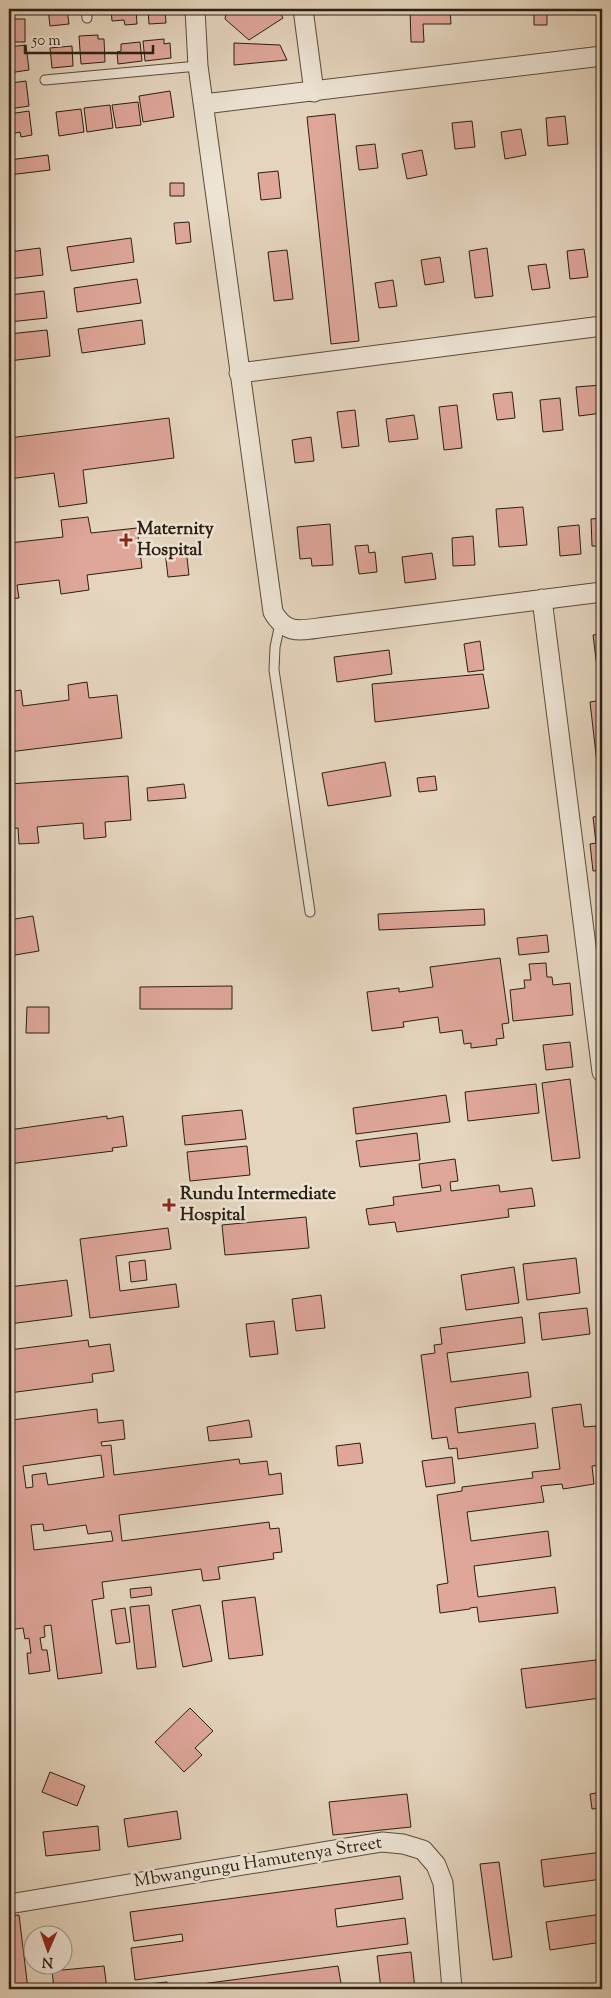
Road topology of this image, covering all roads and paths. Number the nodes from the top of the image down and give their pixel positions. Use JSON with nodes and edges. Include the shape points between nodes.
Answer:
{"nodes":[{"id":1,"x":195,"y":9,"type":"edge"},
{"id":2,"x":303,"y":9,"type":"edge"},
{"id":3,"x":602,"y":56,"type":"edge"},
{"id":4,"x":198,"y":66,"type":"junction"},
{"id":5,"x":45,"y":80,"type":"dead end"},
{"id":6,"x":314,"y":92,"type":"junction"},
{"id":7,"x":204,"y":104,"type":"junction"},
{"id":8,"x":602,"y":326,"type":"edge"},
{"id":9,"x":239,"y":373,"type":"junction"},
{"id":10,"x":602,"y":592,"type":"edge"},
{"id":11,"x":542,"y":600,"type":"junction"},
{"id":12,"x":280,"y":624,"type":"junction"},
{"id":13,"x":310,"y":912,"type":"dead end"},
{"id":14,"x":602,"y":1072,"type":"edge"},
{"id":15,"x":9,"y":1904,"type":"edge"},
{"id":16,"x":452,"y":1989,"type":"edge"}],
"edges":[{"from":1,"to":4,"type":"street"},
{"from":2,"to":6,"type":"street"},
{"from":3,"to":6,"type":"street"},
{"from":4,"to":5,"type":"lane"},
{"from":4,"to":7,"type":"street"},
{"from":6,"to":7,"type":"street"},
{"from":7,"to":9,"type":"street"},
{"from":8,"to":9,"type":"street"},
{"from":9,"to":12,"type":"street","via":[[273,612]]},
{"from":10,"to":11,"type":"street"},
{"from":11,"to":12,"type":"street","via":[[326,628],[292,630]]},
{"from":11,"to":14,"type":"street"},
{"from":12,"to":13,"type":"lane","via":[[274,670]]},
{"from":15,"to":16,"type":"street","name":"Mbwangungu Hamutenya Street","via":[[382,1842],[403,1844],[423,1850],[436,1865],[443,1883]]}]}
